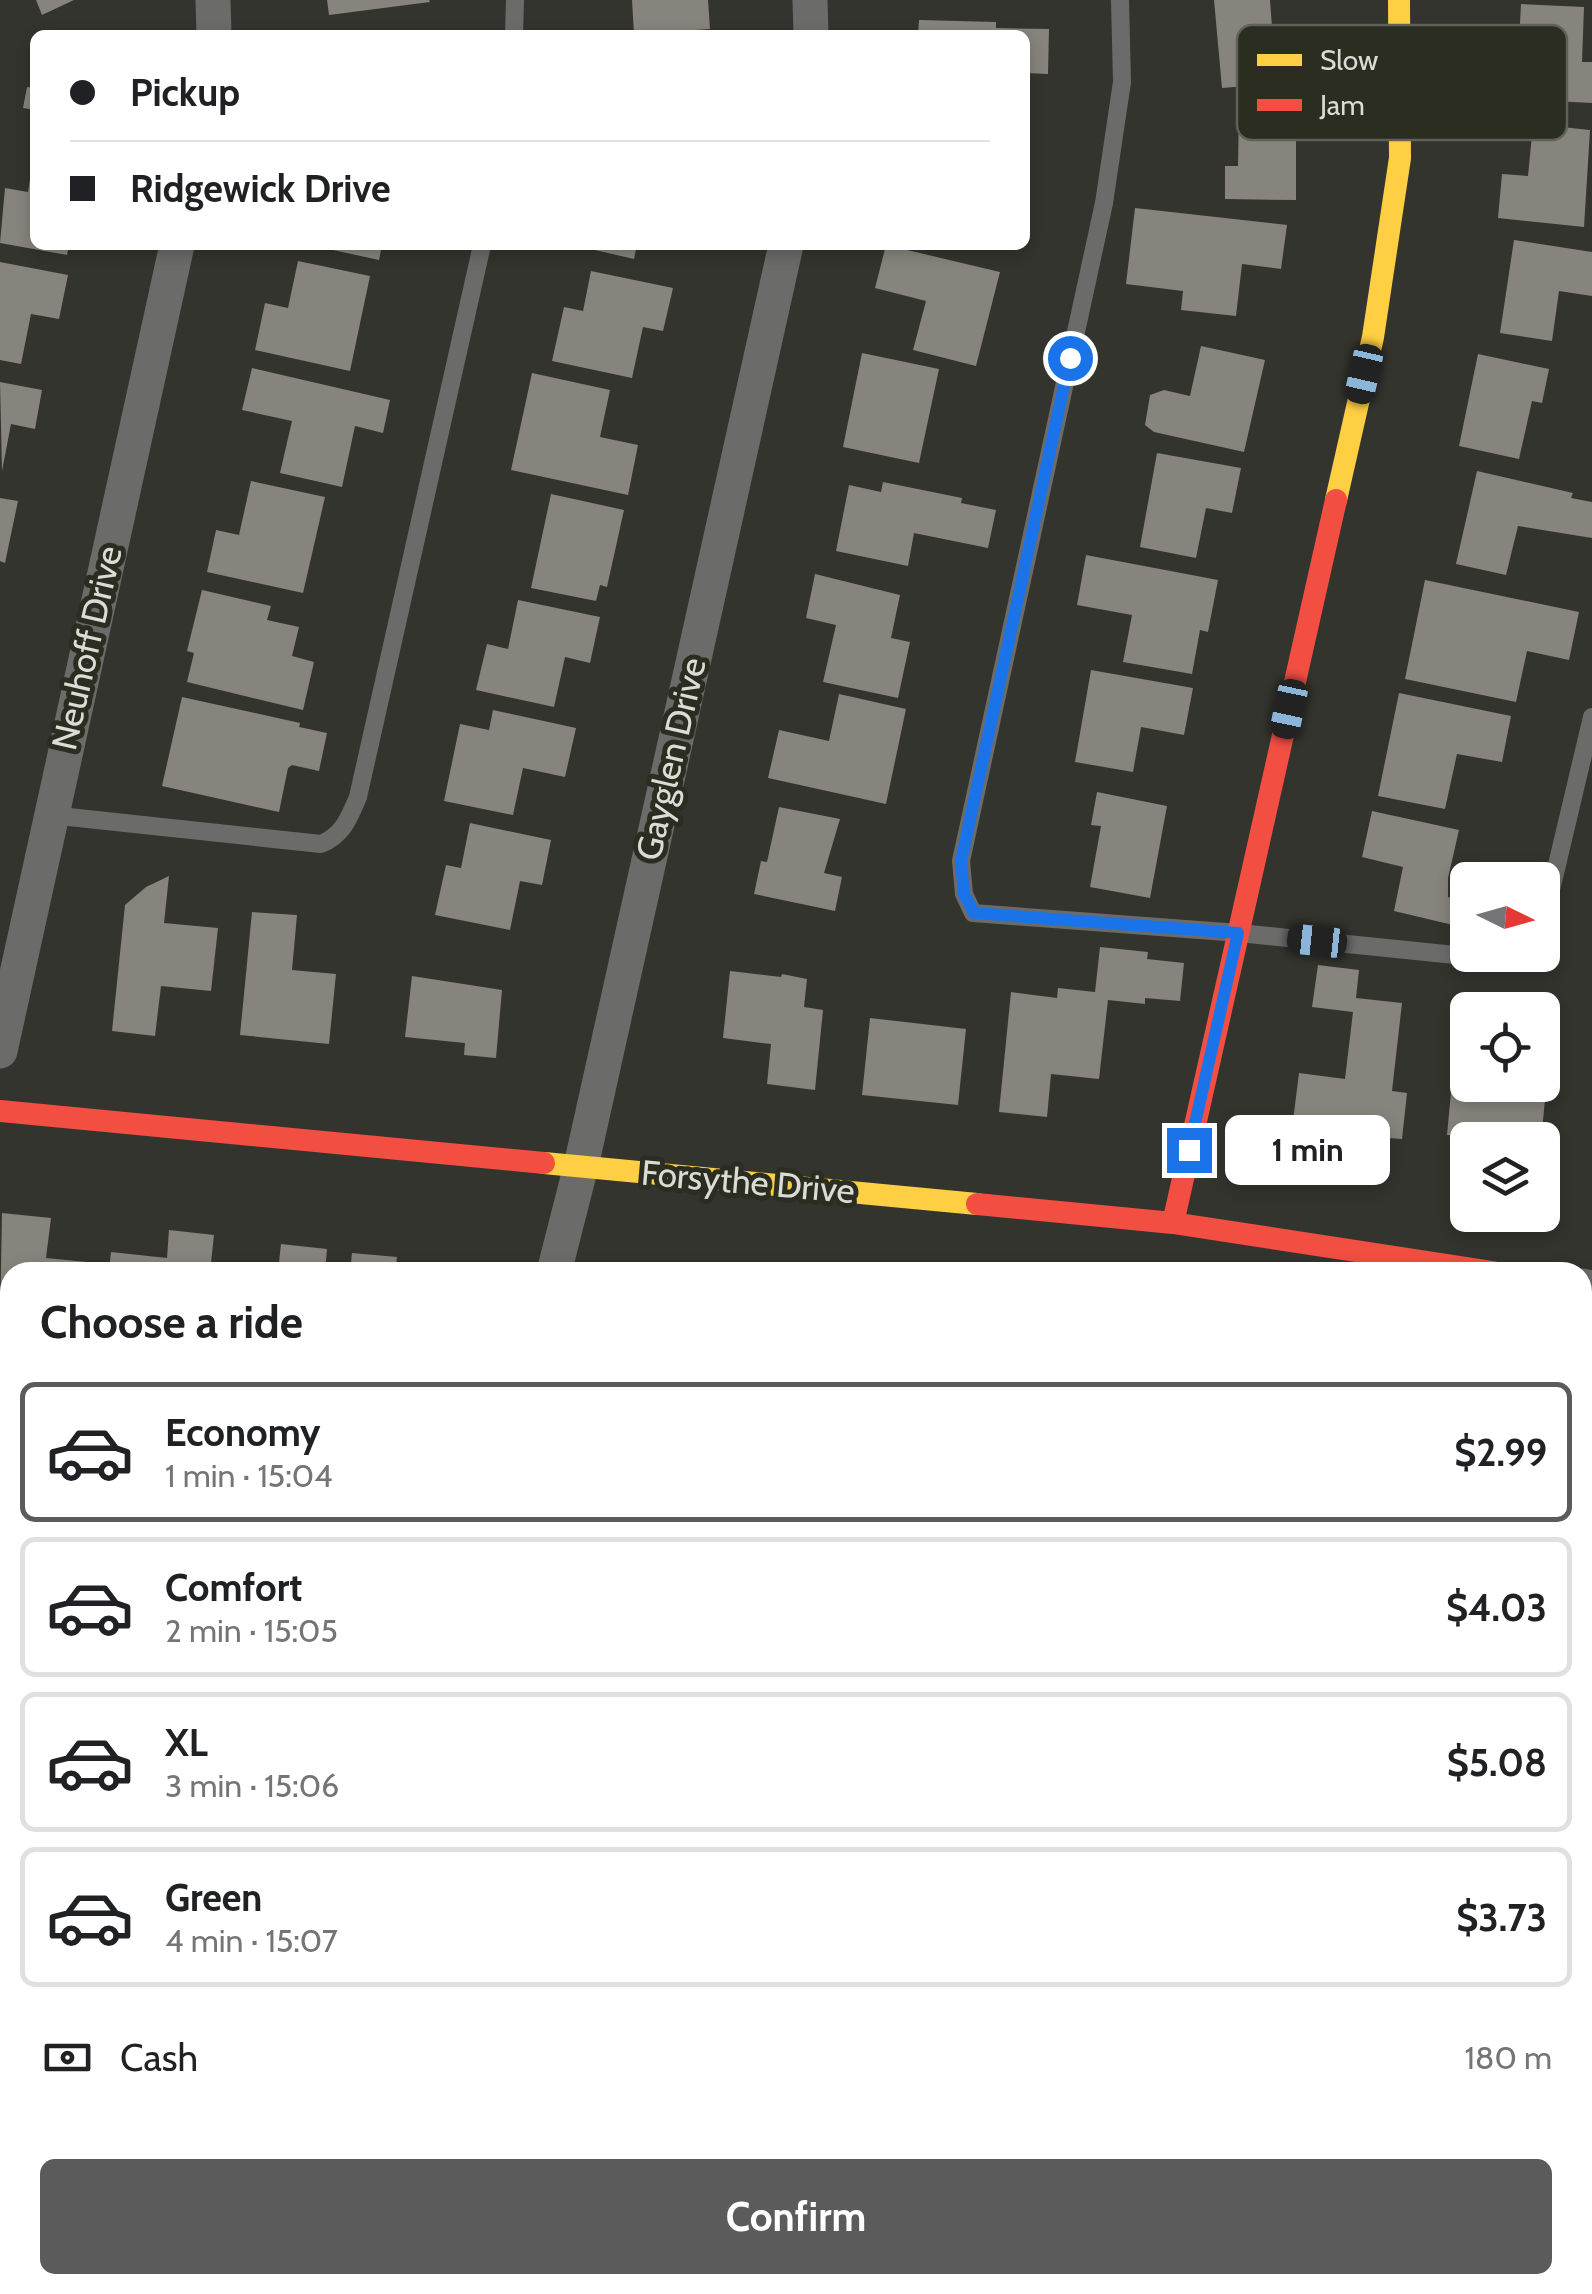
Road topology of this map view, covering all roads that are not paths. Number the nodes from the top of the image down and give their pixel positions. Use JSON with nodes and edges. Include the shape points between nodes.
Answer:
{"nodes":[{"id":1,"x":213,"y":0,"type":"edge"},
{"id":2,"x":514,"y":0,"type":"edge"},
{"id":3,"x":810,"y":0,"type":"edge"},
{"id":4,"x":1120,"y":0,"type":"edge"},
{"id":5,"x":1399,"y":0,"type":"edge"},
{"id":6,"x":1399,"y":25,"type":"edge"},
{"id":7,"x":214,"y":30,"type":"edge"},
{"id":8,"x":514,"y":30,"type":"edge"},
{"id":9,"x":811,"y":30,"type":"edge"},
{"id":10,"x":1400,"y":140,"type":"edge"},
{"id":11,"x":176,"y":250,"type":"edge"},
{"id":12,"x":481,"y":250,"type":"edge"},
{"id":13,"x":785,"y":250,"type":"edge"},
{"id":14,"x":1592,"y":718,"type":"edge"},
{"id":15,"x":50,"y":815,"type":"junction"},
{"id":16,"x":1558,"y":862,"type":"edge"},
{"id":17,"x":1238,"y":933,"type":"junction"},
{"id":18,"x":1450,"y":955,"type":"edge"},
{"id":19,"x":0,"y":1051,"type":"edge"},
{"id":20,"x":0,"y":1110,"type":"edge"},
{"id":21,"x":580,"y":1166,"type":"junction"},
{"id":22,"x":1172,"y":1223,"type":"junction"},
{"id":23,"x":556,"y":1262,"type":"edge"},
{"id":24,"x":1428,"y":1262,"type":"edge"}],
"edges":[{"from":1,"to":7,"type":"street"},
{"from":2,"to":8,"type":"lane"},
{"from":3,"to":9,"type":"street"},
{"from":4,"to":17,"type":"lane","via":[[1122,82],[1104,204],[961,861],[964,894],[974,913]]},
{"from":5,"to":6,"type":"street"},
{"from":10,"to":17,"type":"street","via":[[1372,337]]},
{"from":11,"to":15,"type":"street","name":"Neuhoff Drive"},
{"from":12,"to":15,"type":"lane","via":[[358,798],[336,838],[321,844]]},
{"from":13,"to":21,"type":"street","name":"Gayglen Drive"},
{"from":14,"to":16,"type":"lane"},
{"from":15,"to":19,"type":"street","name":"Neuhoff Drive"},
{"from":17,"to":18,"type":"lane"},
{"from":17,"to":22,"type":"street"},
{"from":20,"to":21,"type":"street","name":"Forsythe Drive"},
{"from":21,"to":22,"type":"street","name":"Forsythe Drive"},
{"from":21,"to":23,"type":"street","name":"Gayglen Drive"},
{"from":22,"to":24,"type":"street","name":"Forsythe Drive"}]}
